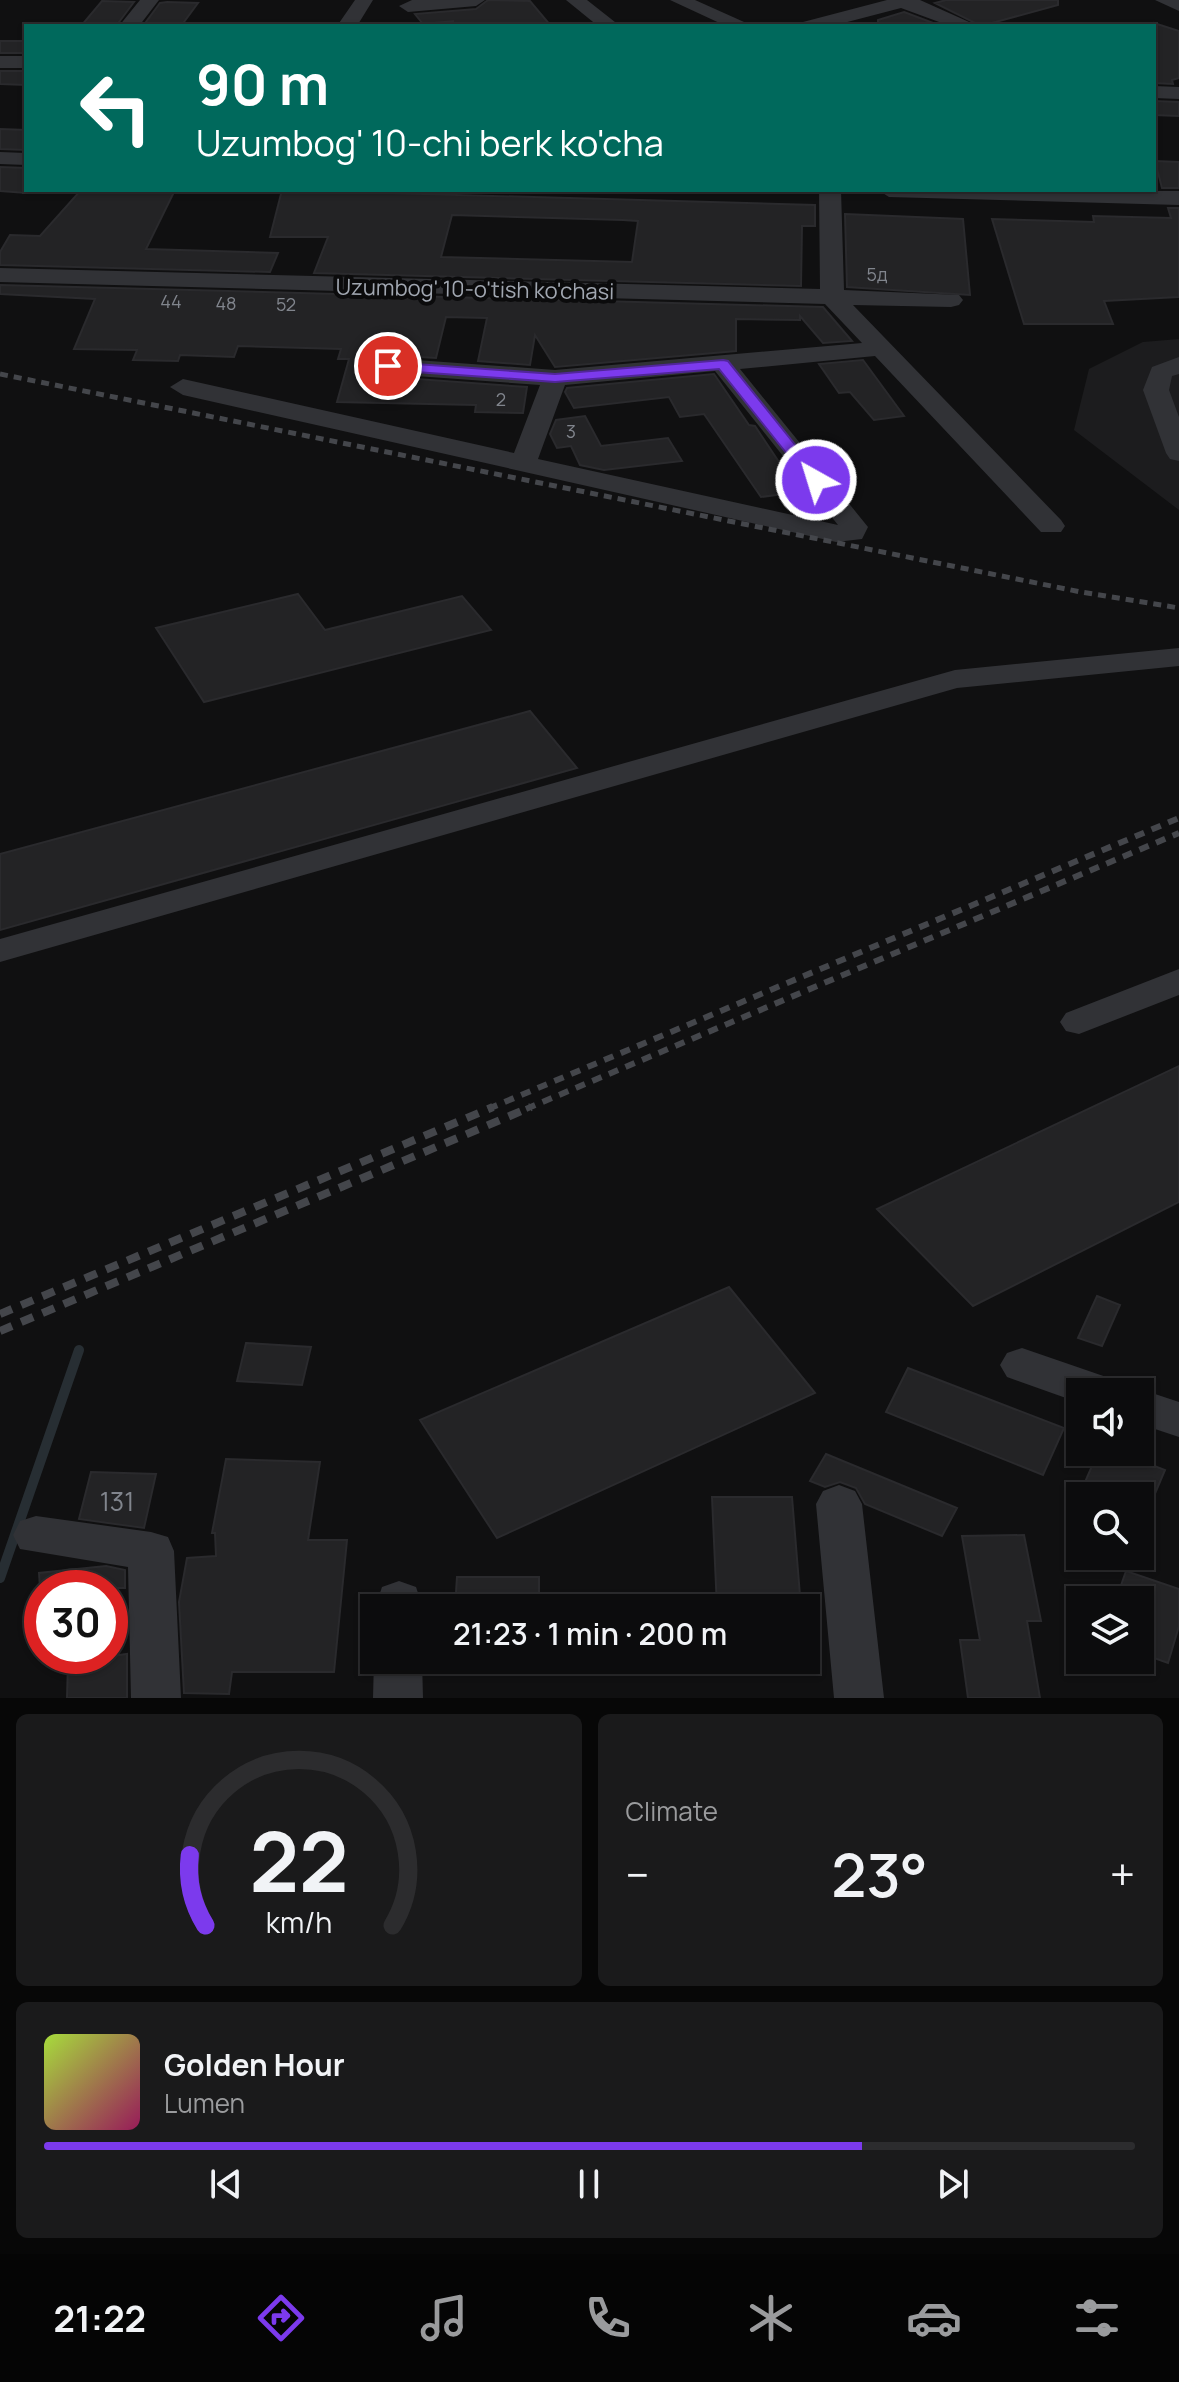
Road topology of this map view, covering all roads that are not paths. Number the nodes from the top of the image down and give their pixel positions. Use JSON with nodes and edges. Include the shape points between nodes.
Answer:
{"nodes":[{"id":1,"x":150,"y":0,"type":"edge"},
{"id":2,"x":364,"y":0,"type":"edge"},
{"id":3,"x":476,"y":0,"type":"edge"},
{"id":4,"x":575,"y":0,"type":"edge"},
{"id":5,"x":679,"y":0,"type":"edge"},
{"id":6,"x":1164,"y":0,"type":"edge"},
{"id":7,"x":903,"y":1,"type":"edge"},
{"id":8,"x":1179,"y":5,"type":"edge"},
{"id":9,"x":408,"y":6,"type":"dead end"},
{"id":10,"x":131,"y":24,"type":"edge"},
{"id":11,"x":348,"y":24,"type":"edge"},
{"id":12,"x":607,"y":24,"type":"edge"},
{"id":13,"x":738,"y":24,"type":"edge"},
{"id":14,"x":817,"y":24,"type":"edge"},
{"id":15,"x":963,"y":24,"type":"edge"},
{"id":16,"x":0,"y":62,"type":"edge"},
{"id":17,"x":24,"y":62,"type":"edge"},
{"id":18,"x":1156,"y":92,"type":"edge"},
{"id":19,"x":1179,"y":93,"type":"edge"},
{"id":20,"x":0,"y":158,"type":"edge"},
{"id":21,"x":24,"y":159,"type":"edge"},
{"id":22,"x":830,"y":192,"type":"edge"},
{"id":23,"x":962,"y":192,"type":"edge"},
{"id":24,"x":1179,"y":198,"type":"edge"},
{"id":25,"x":0,"y":275,"type":"edge"},
{"id":26,"x":832,"y":297,"type":"junction"},
{"id":27,"x":951,"y":300,"type":"dead end"},
{"id":28,"x":884,"y":348,"type":"junction"},
{"id":29,"x":723,"y":364,"type":"junction"},
{"id":30,"x":1179,"y":365,"type":"edge"},
{"id":31,"x":388,"y":366,"type":"dead end"},
{"id":32,"x":555,"y":378,"type":"junction"},
{"id":33,"x":183,"y":387,"type":"dead end"},
{"id":34,"x":1179,"y":453,"type":"edge"},
{"id":35,"x":523,"y":464,"type":"junction"},
{"id":36,"x":1051,"y":526,"type":"dead end"},
{"id":37,"x":1179,"y":657,"type":"edge"},
{"id":38,"x":0,"y":951,"type":"edge"},
{"id":39,"x":1179,"y":981,"type":"edge"},
{"id":40,"x":1079,"y":1022,"type":"dead end"},
{"id":41,"x":1022,"y":1365,"type":"dead end"},
{"id":42,"x":1066,"y":1380,"type":"edge"},
{"id":43,"x":1154,"y":1411,"type":"edge"},
{"id":44,"x":1179,"y":1420,"type":"edge"},
{"id":45,"x":839,"y":1504,"type":"dead end"},
{"id":46,"x":36,"y":1535,"type":"dead end"},
{"id":47,"x":398,"y":1674,"type":"edge"},
{"id":48,"x":156,"y":1698,"type":"edge"},
{"id":49,"x":398,"y":1698,"type":"edge"},
{"id":50,"x":859,"y":1698,"type":"edge"}],
"edges":[{"from":1,"to":10,"type":"street"},
{"from":2,"to":11,"type":"street"},
{"from":3,"to":9,"type":"street"},
{"from":4,"to":12,"type":"street"},
{"from":5,"to":13,"type":"street"},
{"from":6,"to":8,"type":"street"},
{"from":7,"to":14,"type":"street"},
{"from":7,"to":15,"type":"street"},
{"from":16,"to":17,"type":"street"},
{"from":18,"to":19,"type":"street"},
{"from":20,"to":21,"type":"street"},
{"from":22,"to":26,"type":"street"},
{"from":23,"to":24,"type":"street"},
{"from":25,"to":26,"type":"street","name":"Uzumbog' 10-o'tish ko'chasi"},
{"from":26,"to":27,"type":"street","name":"Uzumbog' 10-o'tish ko'chasi"},
{"from":26,"to":28,"type":"street"},
{"from":28,"to":29,"type":"street"},
{"from":28,"to":36,"type":"street"},
{"from":29,"to":32,"type":"street"},
{"from":29,"to":35,"type":"street","via":[[854,527],[852,533],[836,534]]},
{"from":30,"to":34,"type":"street","via":[[1161,372],[1156,390]]},
{"from":31,"to":32,"type":"street"},
{"from":32,"to":35,"type":"street"},
{"from":33,"to":35,"type":"street"},
{"from":37,"to":38,"type":"street","via":[[955,679]]},
{"from":39,"to":40,"type":"street"},
{"from":41,"to":42,"type":"street"},
{"from":43,"to":44,"type":"street"},
{"from":45,"to":50,"type":"street"},
{"from":46,"to":48,"type":"street","via":[[151,1551]]},
{"from":47,"to":49,"type":"street"}]}
